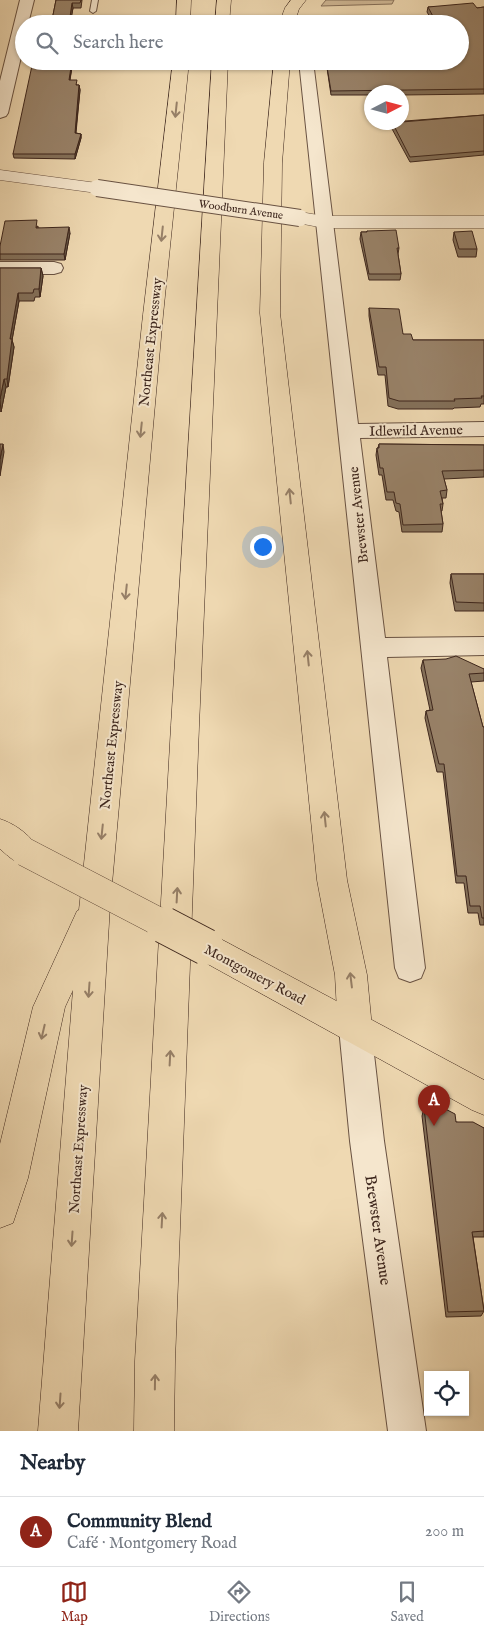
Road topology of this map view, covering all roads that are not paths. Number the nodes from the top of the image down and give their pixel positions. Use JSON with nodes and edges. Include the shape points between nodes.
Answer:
{"nodes":[{"id":1,"x":27,"y":0,"type":"edge"},
{"id":2,"x":95,"y":0,"type":"edge"},
{"id":3,"x":184,"y":0,"type":"edge"},
{"id":4,"x":224,"y":0,"type":"edge"},
{"id":5,"x":299,"y":0,"type":"edge"},
{"id":6,"x":92,"y":11,"type":"dead end"},
{"id":7,"x":22,"y":15,"type":"edge"},
{"id":8,"x":183,"y":15,"type":"edge"},
{"id":9,"x":223,"y":15,"type":"edge"},
{"id":10,"x":289,"y":15,"type":"edge"},
{"id":11,"x":15,"y":34,"type":"edge"},
{"id":12,"x":6,"y":60,"type":"edge"},
{"id":13,"x":180,"y":70,"type":"edge"},
{"id":14,"x":220,"y":70,"type":"edge"},
{"id":15,"x":281,"y":70,"type":"edge"},
{"id":16,"x":307,"y":70,"type":"edge"},
{"id":17,"x":0,"y":113,"type":"edge"},
{"id":18,"x":0,"y":175,"type":"edge"},
{"id":19,"x":324,"y":222,"type":"junction"},
{"id":20,"x":484,"y":222,"type":"edge"},
{"id":21,"x":0,"y":268,"type":"edge"},
{"id":22,"x":54,"y":268,"type":"dead end"},
{"id":23,"x":484,"y":429,"type":"edge"},
{"id":24,"x":348,"y":431,"type":"junction"},
{"id":25,"x":484,"y":646,"type":"edge"},
{"id":26,"x":372,"y":648,"type":"junction"},
{"id":27,"x":0,"y":831,"type":"edge"},
{"id":28,"x":12,"y":849,"type":"edge"},
{"id":29,"x":95,"y":906,"type":"junction"},
{"id":30,"x":410,"y":968,"type":"dead end"},
{"id":31,"x":355,"y":1028,"type":"junction"},
{"id":32,"x":484,"y":1098,"type":"edge"},
{"id":33,"x":0,"y":1210,"type":"edge"},
{"id":34,"x":58,"y":1431,"type":"edge"},
{"id":35,"x":154,"y":1431,"type":"edge"},
{"id":36,"x":406,"y":1431,"type":"edge"}],
"edges":[{"from":1,"to":7,"type":"street"},
{"from":2,"to":6,"type":"lane"},
{"from":3,"to":8,"type":"main road"},
{"from":4,"to":9,"type":"main road"},
{"from":5,"to":10,"type":"main road"},
{"from":11,"to":12,"type":"street"},
{"from":12,"to":17,"type":"street"},
{"from":13,"to":29,"type":"main road","name":"Northeast Expressway","one_way":true,"via":[[152,315]]},
{"from":35,"to":14,"type":"main road","one_way":true,"via":[[185,726]]},
{"from":31,"to":15,"type":"main road","one_way":true,"via":[[350,975],[332,880],[270,313],[273,163]]},
{"from":16,"to":19,"type":"street","name":"Brewster Avenue"},
{"from":18,"to":19,"type":"street","name":"Woodburn Avenue","bridge":true},
{"from":19,"to":20,"type":"street","name":"Woodburn Avenue"},
{"from":19,"to":24,"type":"street","name":"Brewster Avenue"},
{"from":21,"to":22,"type":"street"},
{"from":23,"to":24,"type":"street","name":"Idlewild Avenue"},
{"from":24,"to":26,"type":"street","name":"Brewster Avenue"},
{"from":25,"to":26,"type":"street"},
{"from":26,"to":30,"type":"street","name":"Brewster Avenue"},
{"from":27,"to":28,"type":"main road","name":"Montgomery Road"},
{"from":28,"to":31,"type":"main road","name":"Montgomery Road","bridge":true},
{"from":29,"to":33,"type":"main road","one_way":true,"via":[[49,1007]]},
{"from":29,"to":34,"type":"main road","name":"Northeast Expressway","one_way":true},
{"from":31,"to":32,"type":"main road","name":"Montgomery Road"},
{"from":31,"to":36,"type":"street","name":"Brewster Avenue"}]}
